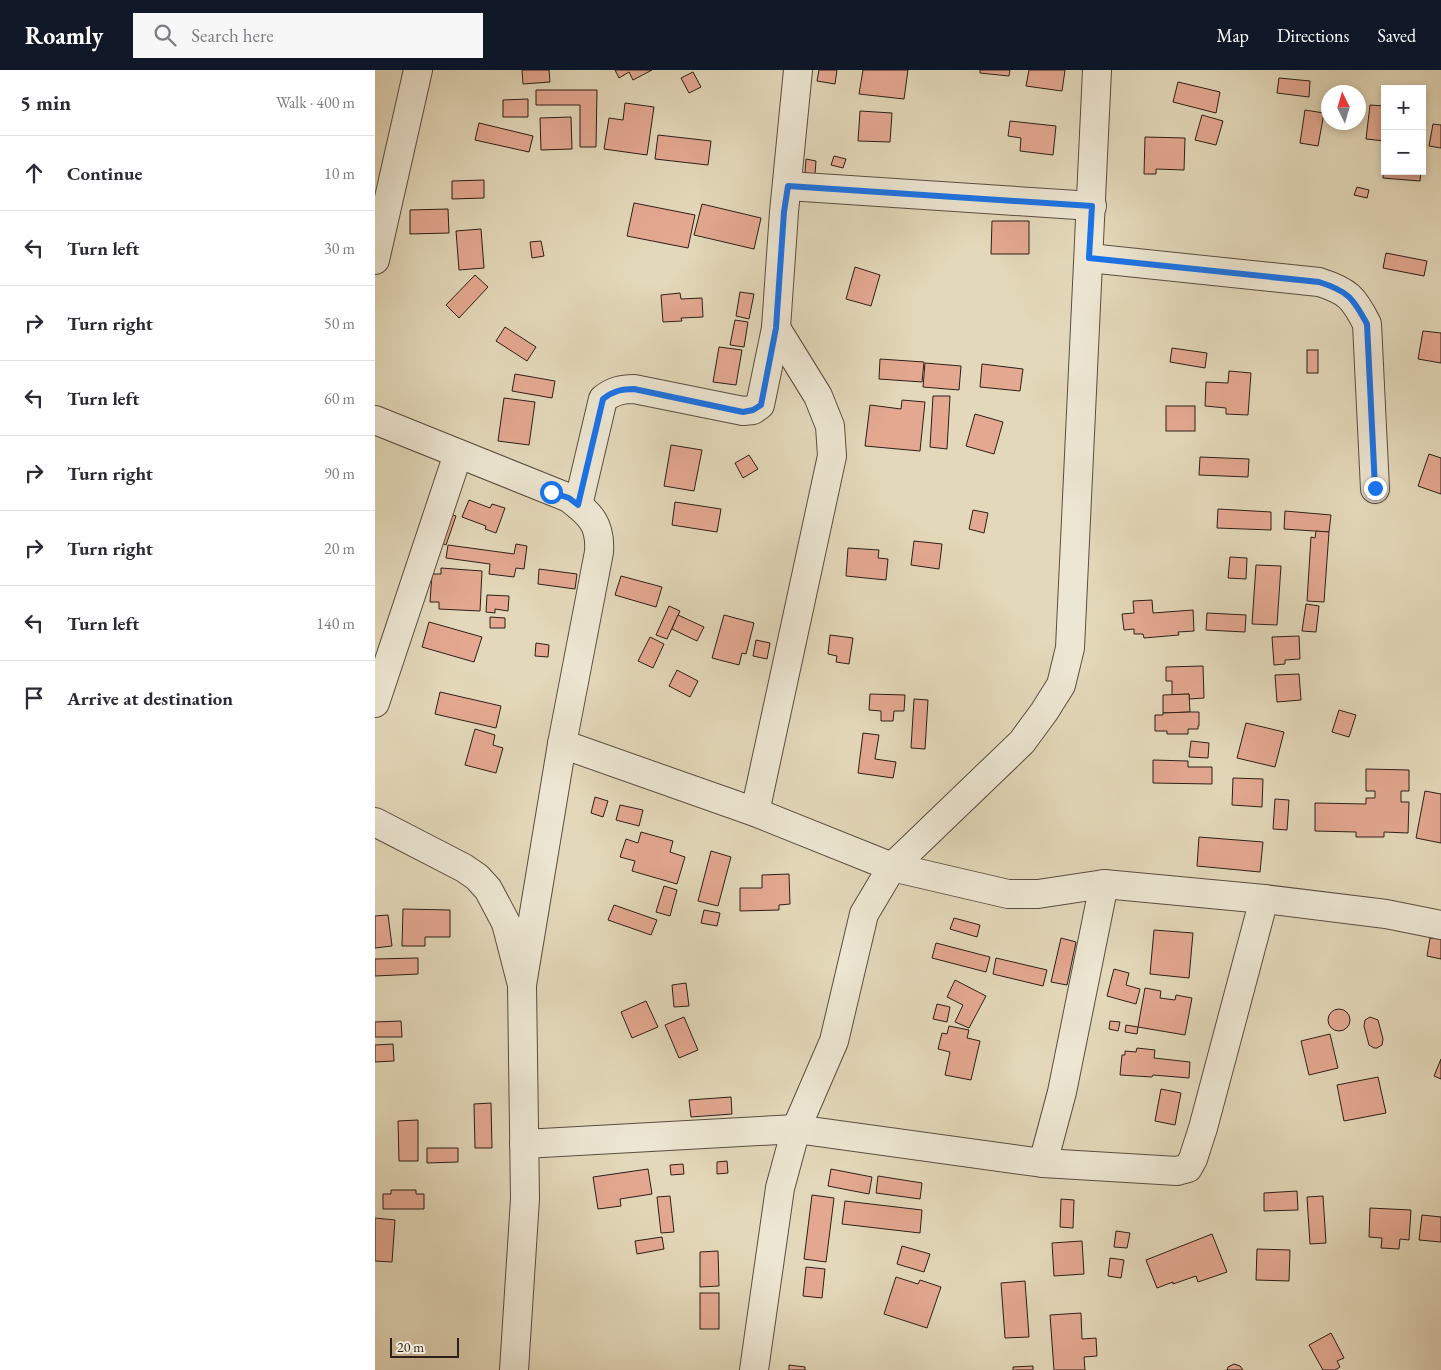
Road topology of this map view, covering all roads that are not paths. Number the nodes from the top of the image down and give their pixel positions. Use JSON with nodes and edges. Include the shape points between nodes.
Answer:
{"nodes":[{"id":1,"x":418,"y":70,"type":"edge"},
{"id":2,"x":798,"y":70,"type":"edge"},
{"id":3,"x":1097,"y":70,"type":"edge"},
{"id":4,"x":788,"y":186,"type":"junction"},
{"id":5,"x":1092,"y":206,"type":"junction"},
{"id":6,"x":1089,"y":258,"type":"junction"},
{"id":7,"x":375,"y":260,"type":"edge"},
{"id":8,"x":776,"y":328,"type":"junction"},
{"id":9,"x":375,"y":420,"type":"edge"},
{"id":10,"x":458,"y":454,"type":"junction"},
{"id":11,"x":1375,"y":488,"type":"dead end"},
{"id":12,"x":578,"y":505,"type":"junction"},
{"id":13,"x":375,"y":703,"type":"edge"},
{"id":14,"x":563,"y":744,"type":"junction"},
{"id":15,"x":755,"y":812,"type":"junction"},
{"id":16,"x":375,"y":822,"type":"edge"},
{"id":17,"x":892,"y":866,"type":"junction"},
{"id":18,"x":1104,"y":884,"type":"junction"},
{"id":19,"x":1264,"y":899,"type":"junction"},
{"id":20,"x":1441,"y":925,"type":"edge"},
{"id":21,"x":521,"y":985,"type":"junction"},
{"id":22,"x":795,"y":1129,"type":"junction"},
{"id":23,"x":524,"y":1144,"type":"junction"},
{"id":24,"x":1043,"y":1163,"type":"junction"},
{"id":25,"x":514,"y":1370,"type":"edge"},
{"id":26,"x":754,"y":1370,"type":"edge"}],
"edges":[{"from":1,"to":7,"type":"street"},
{"from":2,"to":4,"type":"street"},
{"from":3,"to":5,"type":"street"},
{"from":4,"to":5,"type":"street"},
{"from":4,"to":8,"type":"street"},
{"from":5,"to":6,"type":"street"},
{"from":6,"to":11,"type":"street","via":[[1319,282],[1349,295],[1367,324]]},
{"from":6,"to":17,"type":"street","via":[[1070,648],[1061,685],[1022,742]]},
{"from":8,"to":12,"type":"street","via":[[761,405],[753,410],[743,412],[634,389],[617,391],[603,399]]},
{"from":8,"to":15,"type":"street","via":[[818,396],[830,426],[831,456]]},
{"from":9,"to":10,"type":"street"},
{"from":10,"to":12,"type":"street","via":[[569,498]]},
{"from":10,"to":13,"type":"street"},
{"from":12,"to":14,"type":"street","via":[[594,521],[600,537]]},
{"from":14,"to":15,"type":"street"},
{"from":14,"to":21,"type":"street"},
{"from":15,"to":17,"type":"street"},
{"from":16,"to":21,"type":"street","via":[[464,868],[488,889],[506,923]]},
{"from":17,"to":18,"type":"street","via":[[1008,894],[1037,894]]},
{"from":17,"to":22,"type":"street","via":[[864,914],[834,1041]]},
{"from":18,"to":19,"type":"street"},
{"from":18,"to":24,"type":"street","via":[[1063,1092]]},
{"from":19,"to":20,"type":"street","via":[[1387,914]]},
{"from":19,"to":24,"type":"street","via":[[1203,1128],[1188,1168],[1177,1171]]},
{"from":21,"to":23,"type":"street"},
{"from":22,"to":23,"type":"street"},
{"from":22,"to":24,"type":"street"},
{"from":22,"to":26,"type":"street","via":[[780,1188]]},
{"from":23,"to":25,"type":"street","via":[[525,1199]]}]}
